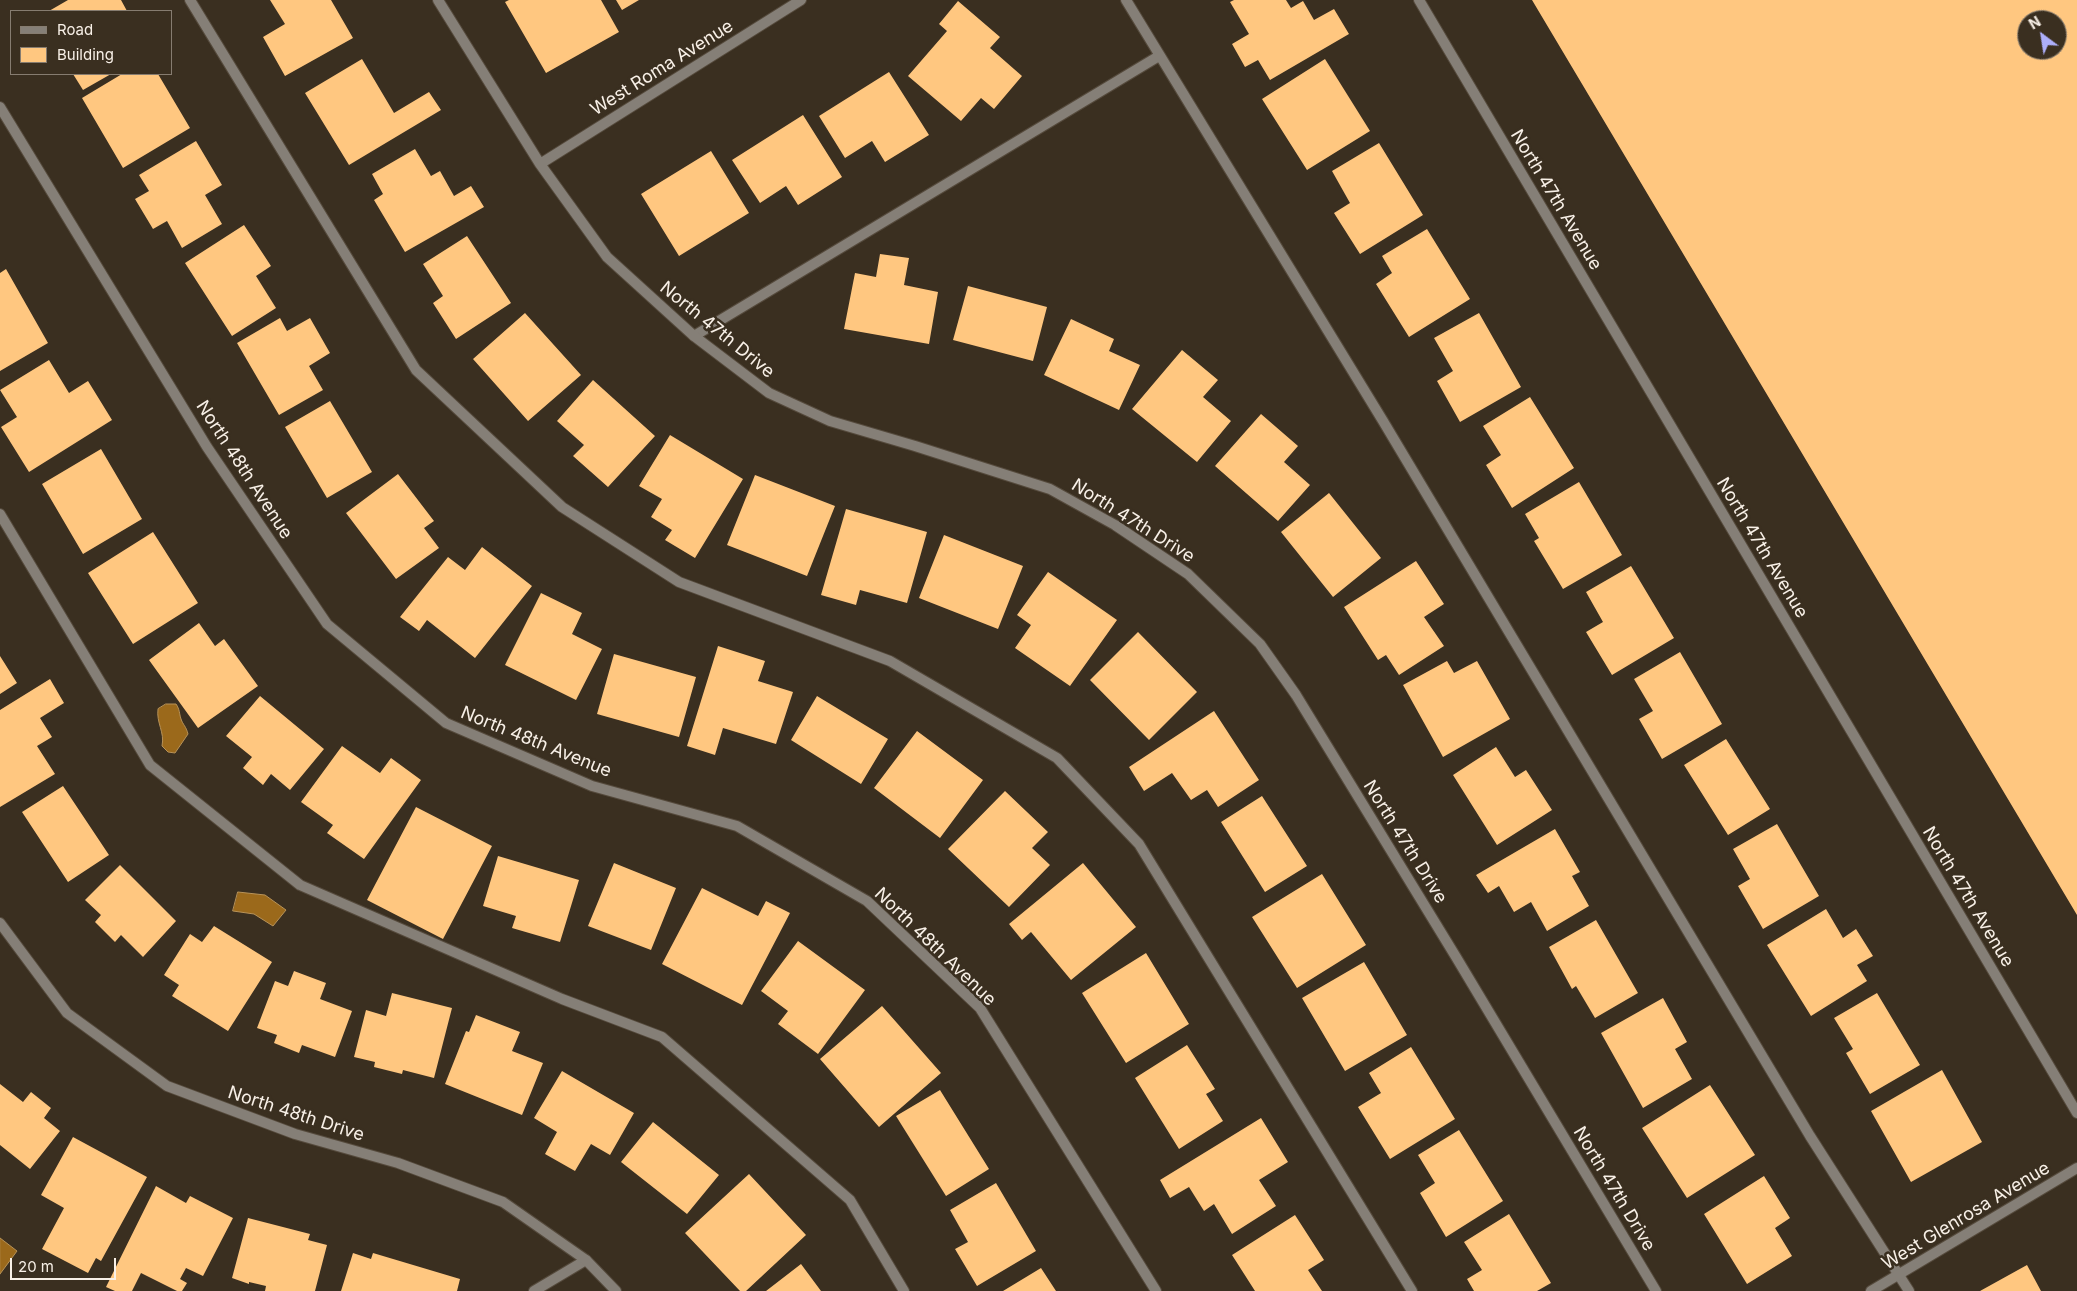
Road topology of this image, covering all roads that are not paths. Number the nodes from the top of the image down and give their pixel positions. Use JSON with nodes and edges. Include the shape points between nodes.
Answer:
{"nodes":[{"id":1,"x":190,"y":0,"type":"edge"},
{"id":2,"x":438,"y":0,"type":"edge"},
{"id":3,"x":801,"y":0,"type":"edge"},
{"id":4,"x":1126,"y":0,"type":"edge"},
{"id":5,"x":1418,"y":0,"type":"edge"},
{"id":6,"x":1159,"y":56,"type":"junction"},
{"id":7,"x":0,"y":107,"type":"edge"},
{"id":8,"x":540,"y":164,"type":"junction"},
{"id":9,"x":694,"y":336,"type":"junction"},
{"id":10,"x":0,"y":514,"type":"edge"},
{"id":11,"x":0,"y":922,"type":"edge"},
{"id":12,"x":2077,"y":1113,"type":"edge"},
{"id":13,"x":2077,"y":1168,"type":"edge"},
{"id":14,"x":586,"y":1260,"type":"junction"},
{"id":15,"x":1899,"y":1274,"type":"junction"},
{"id":16,"x":534,"y":1291,"type":"edge"},
{"id":17,"x":616,"y":1291,"type":"edge"},
{"id":18,"x":904,"y":1291,"type":"edge"},
{"id":19,"x":1156,"y":1291,"type":"edge"},
{"id":20,"x":1412,"y":1291,"type":"edge"},
{"id":21,"x":1656,"y":1291,"type":"edge"},
{"id":22,"x":1871,"y":1291,"type":"edge"},
{"id":23,"x":1909,"y":1291,"type":"edge"}],
"edges":[{"from":1,"to":20,"type":"street","via":[[416,370],[562,507],[679,582],[890,661],[1040,748],[1057,758],[1139,844]]},
{"from":2,"to":8,"type":"street","name":"North 47th Drive"},
{"from":3,"to":8,"type":"street","name":"West Roma Avenue"},
{"from":4,"to":6,"type":"street"},
{"from":5,"to":12,"type":"street","name":"North 47th Avenue"},
{"from":6,"to":9,"type":"street"},
{"from":6,"to":15,"type":"street","via":[[1378,412],[1810,1136]]},
{"from":7,"to":19,"type":"street","name":"North 48th Avenue","via":[[207,447],[327,624],[446,723],[592,786],[737,826],[867,901],[980,1008]]},
{"from":8,"to":9,"type":"street","name":"North 47th Drive","via":[[607,257]]},
{"from":9,"to":21,"type":"street","name":"North 47th Drive","via":[[769,392],[830,421],[1050,489],[1115,525],[1188,574],[1260,644],[1296,695]]},
{"from":10,"to":18,"type":"street","via":[[150,765],[300,885],[562,999],[662,1037],[850,1200]]},
{"from":11,"to":14,"type":"street","name":"North 48th Drive","via":[[67,1013],[167,1086],[295,1134],[398,1163],[502,1202]]},
{"from":13,"to":15,"type":"street","name":"West Glenrosa Avenue"},
{"from":14,"to":16,"type":"street"},
{"from":14,"to":17,"type":"street","name":"North 48th Drive"},
{"from":15,"to":22,"type":"street","name":"West Glenrosa Avenue"},
{"from":15,"to":23,"type":"street"}]}
